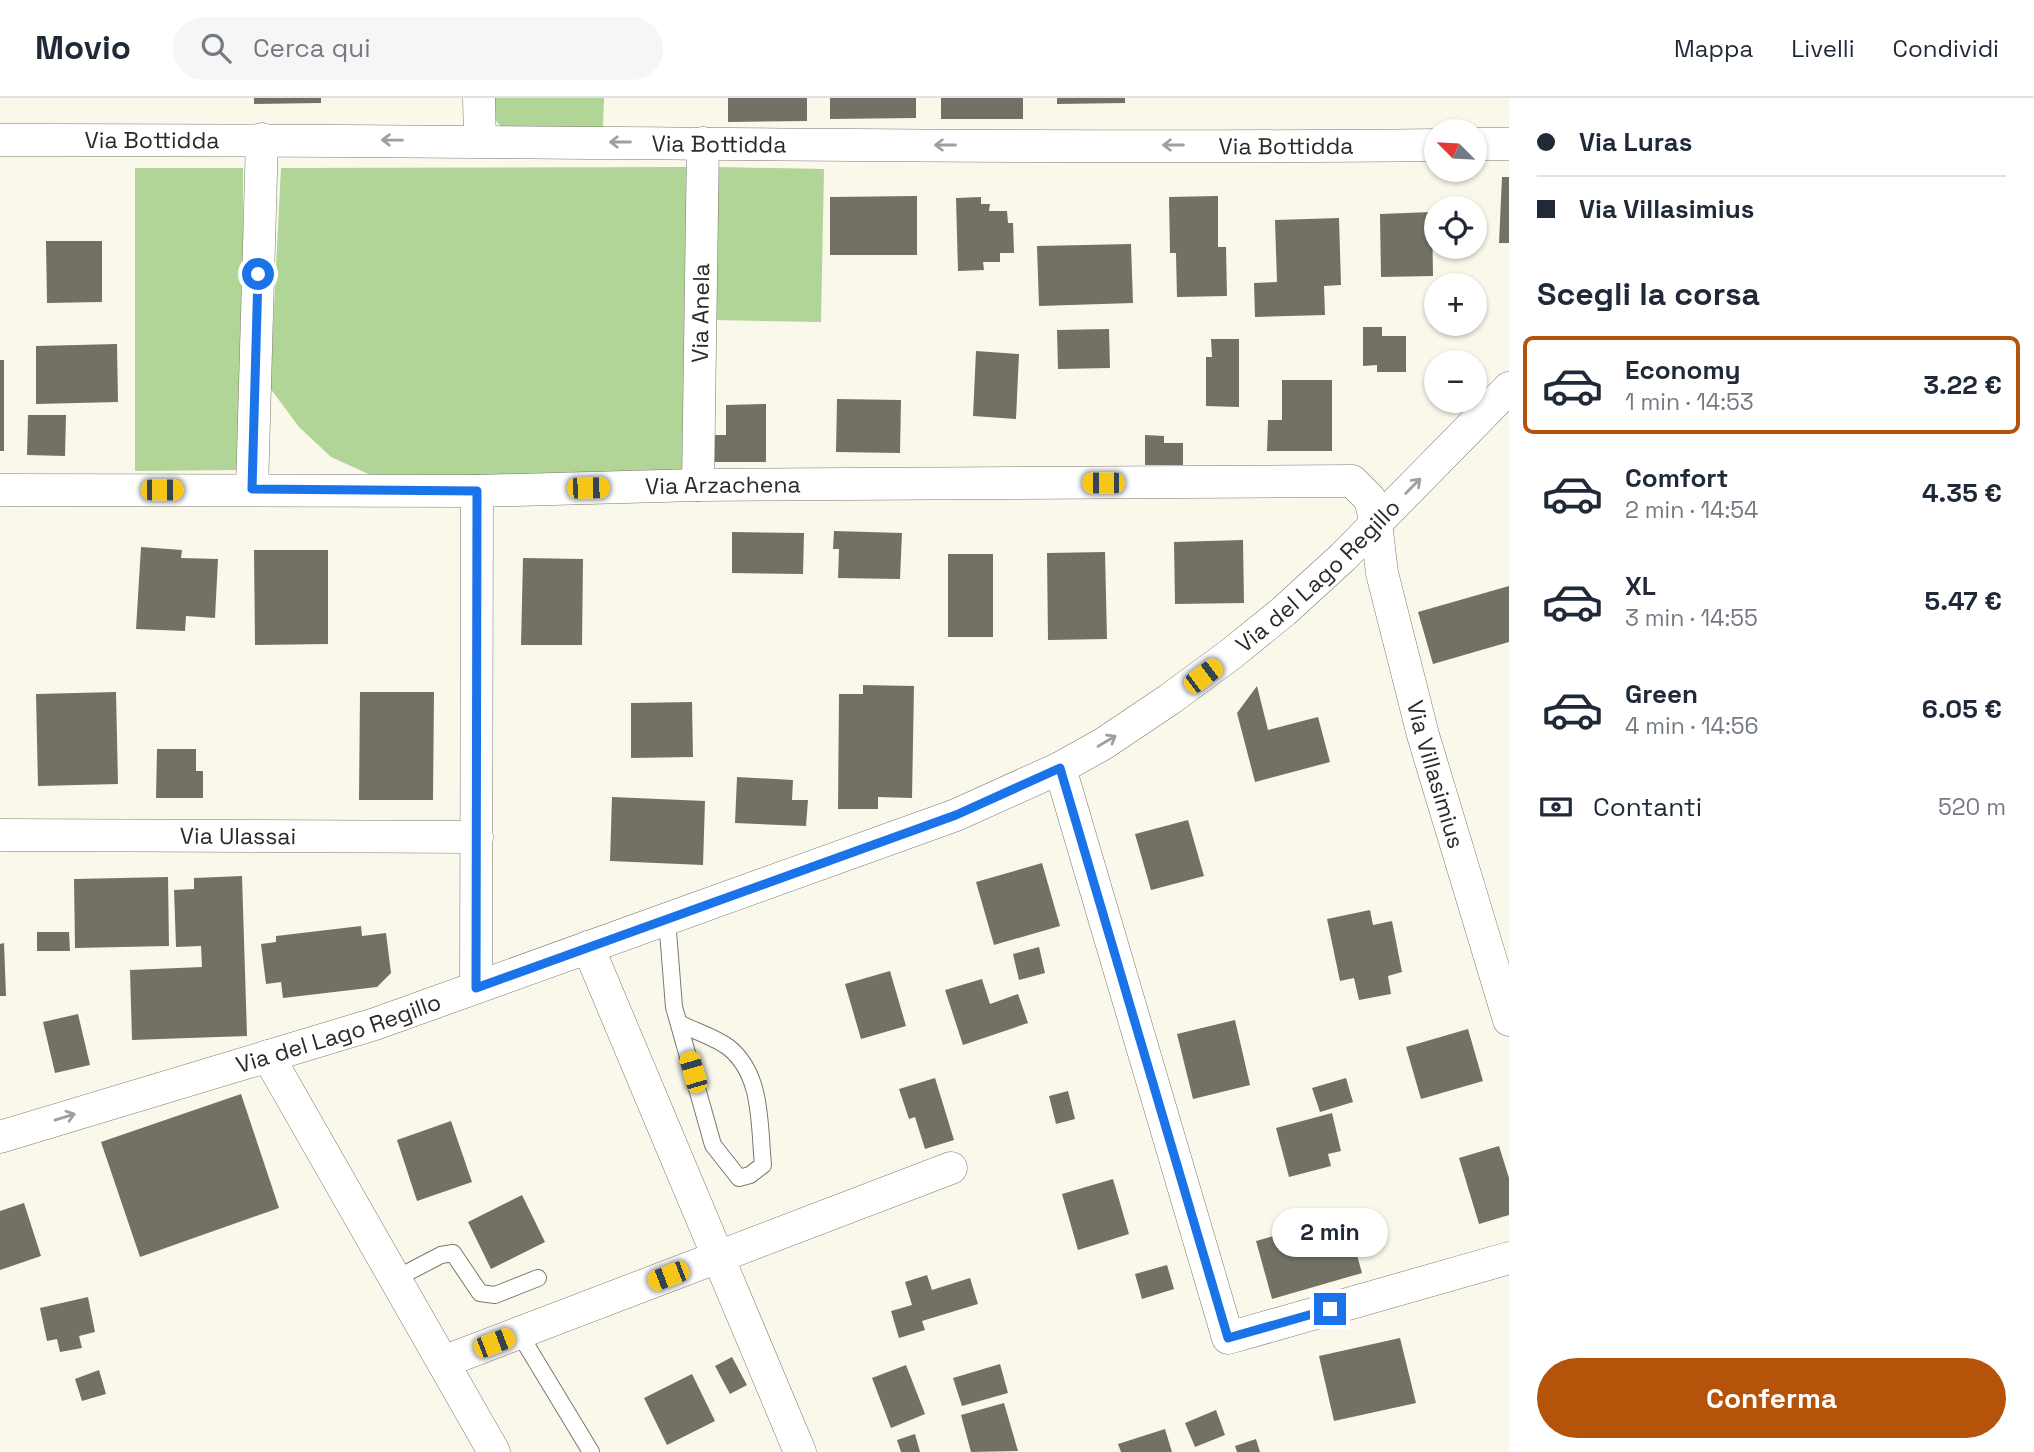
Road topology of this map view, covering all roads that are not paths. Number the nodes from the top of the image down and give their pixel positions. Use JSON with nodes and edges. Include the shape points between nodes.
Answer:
{"nodes":[{"id":1,"x":479,"y":98,"type":"edge"},
{"id":2,"x":262,"y":139,"type":"junction"},
{"id":3,"x":0,"y":140,"type":"edge"},
{"id":4,"x":480,"y":141,"type":"junction"},
{"id":5,"x":703,"y":143,"type":"junction"},
{"id":6,"x":1488,"y":144,"type":"edge"},
{"id":7,"x":1509,"y":144,"type":"edge"},
{"id":8,"x":1424,"y":145,"type":"edge"},
{"id":9,"x":1509,"y":388,"type":"edge"},
{"id":10,"x":698,"y":485,"type":"junction"},
{"id":11,"x":252,"y":489,"type":"junction"},
{"id":12,"x":0,"y":491,"type":"edge"},
{"id":13,"x":477,"y":491,"type":"junction"},
{"id":14,"x":1377,"y":523,"type":"junction"},
{"id":15,"x":1060,"y":768,"type":"junction"},
{"id":16,"x":0,"y":835,"type":"edge"},
{"id":17,"x":477,"y":836,"type":"junction"},
{"id":18,"x":667,"y":919,"type":"junction"},
{"id":19,"x":588,"y":947,"type":"junction"},
{"id":20,"x":476,"y":988,"type":"junction"},
{"id":21,"x":1509,"y":1020,"type":"edge"},
{"id":22,"x":679,"y":1023,"type":"junction"},
{"id":23,"x":268,"y":1056,"type":"junction"},
{"id":24,"x":0,"y":1137,"type":"edge"},
{"id":25,"x":951,"y":1168,"type":"dead end"},
{"id":26,"x":718,"y":1257,"type":"junction"},
{"id":27,"x":1509,"y":1258,"type":"edge"},
{"id":28,"x":538,"y":1278,"type":"dead end"},
{"id":29,"x":395,"y":1279,"type":"junction"},
{"id":30,"x":519,"y":1333,"type":"junction"},
{"id":31,"x":443,"y":1362,"type":"junction"},
{"id":32,"x":494,"y":1452,"type":"edge"},
{"id":33,"x":591,"y":1452,"type":"edge"},
{"id":34,"x":800,"y":1452,"type":"edge"}],
"edges":[{"from":1,"to":4,"type":"street"},
{"from":2,"to":3,"type":"street","name":"Via Bottidda"},
{"from":4,"to":2,"type":"street","name":"Via Bottidda","one_way":true},
{"from":2,"to":11,"type":"street"},
{"from":5,"to":4,"type":"street","name":"Via Bottidda","one_way":true},
{"from":8,"to":5,"type":"street","name":"Via Bottidda","one_way":true},
{"from":5,"to":10,"type":"street","name":"Via Anela"},
{"from":6,"to":7,"type":"street"},
{"from":14,"to":9,"type":"street","name":"Via del Lago Regillo","one_way":true},
{"from":10,"to":13,"type":"street","name":"Via Arzachena"},
{"from":10,"to":14,"type":"street","name":"Via Arzachena","via":[[1352,481],[1370,499]]},
{"from":11,"to":12,"type":"street","name":"Via Arzachena"},
{"from":11,"to":13,"type":"street","name":"Via Arzachena"},
{"from":13,"to":17,"type":"street"},
{"from":15,"to":14,"type":"street","name":"Via del Lago Regillo","one_way":true,"via":[[1125,730],[1237,650]]},
{"from":14,"to":21,"type":"street","name":"Via Villasimius","via":[[1382,573],[1423,735]]},
{"from":15,"to":18,"type":"street","name":"Via del Lago Regillo","via":[[956,815]]},
{"from":15,"to":27,"type":"street","via":[[1228,1338]]},
{"from":16,"to":17,"type":"street","name":"Via Ulassai"},
{"from":17,"to":20,"type":"street"},
{"from":18,"to":19,"type":"street","name":"Via del Lago Regillo"},
{"from":18,"to":22,"type":"lane"},
{"from":19,"to":20,"type":"street","name":"Via del Lago Regillo"},
{"from":19,"to":26,"type":"street"},
{"from":20,"to":23,"type":"street","name":"Via del Lago Regillo"},
{"from":22,"to":22,"type":"lane","via":[[713,1145],[739,1178],[750,1175],[763,1165],[755,1086],[740,1058],[727,1046]]},
{"from":24,"to":23,"type":"street","name":"Via del Lago Regillo","one_way":true},
{"from":23,"to":29,"type":"street"},
{"from":25,"to":26,"type":"street"},
{"from":26,"to":30,"type":"street"},
{"from":26,"to":34,"type":"street"},
{"from":28,"to":29,"type":"lane","via":[[495,1295],[480,1293],[453,1253]]},
{"from":29,"to":31,"type":"street"},
{"from":30,"to":31,"type":"street"},
{"from":30,"to":33,"type":"lane"},
{"from":31,"to":32,"type":"street"}]}
